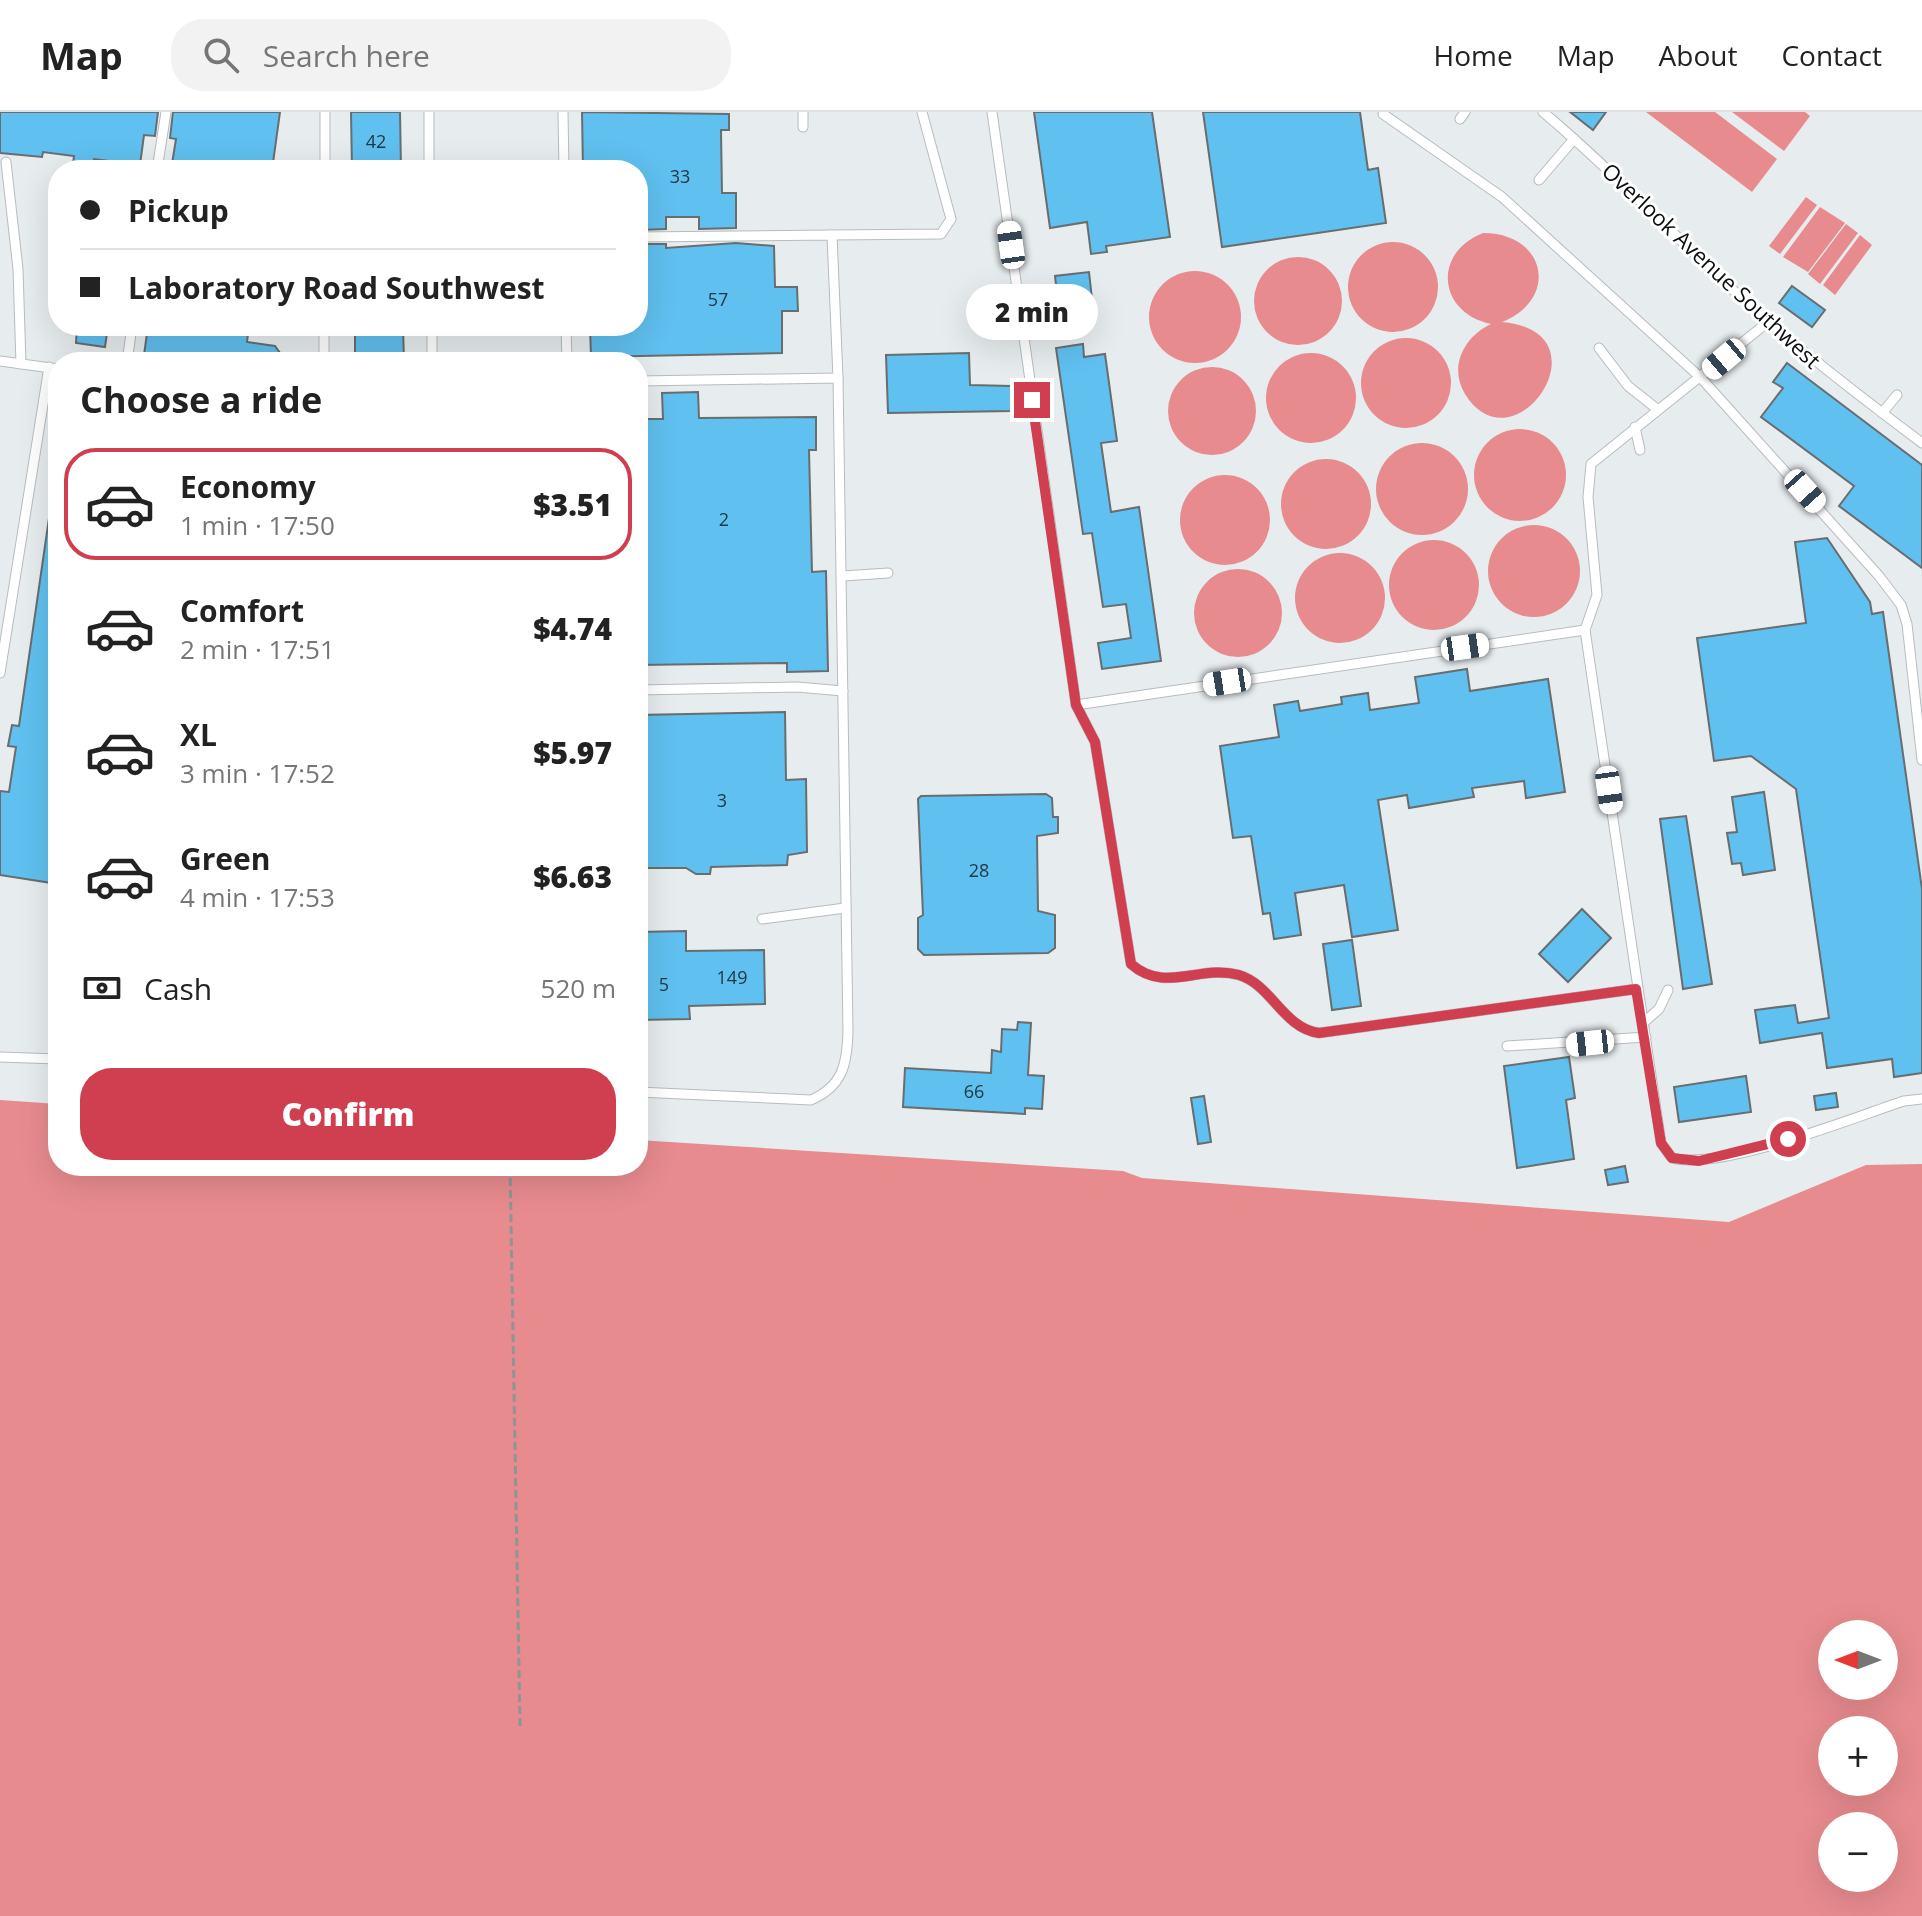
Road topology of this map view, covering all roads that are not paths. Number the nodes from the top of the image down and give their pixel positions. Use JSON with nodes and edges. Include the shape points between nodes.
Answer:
{"nodes":[{"id":1,"x":166,"y":112,"type":"edge"},
{"id":2,"x":325,"y":112,"type":"edge"},
{"id":3,"x":429,"y":112,"type":"edge"},
{"id":4,"x":563,"y":112,"type":"edge"},
{"id":5,"x":803,"y":112,"type":"edge"},
{"id":6,"x":922,"y":112,"type":"edge"},
{"id":7,"x":992,"y":112,"type":"edge"},
{"id":8,"x":1543,"y":112,"type":"edge"},
{"id":9,"x":1383,"y":114,"type":"dead end"},
{"id":10,"x":803,"y":127,"type":"dead end"},
{"id":11,"x":1574,"y":139,"type":"junction"},
{"id":12,"x":159,"y":160,"type":"edge"},
{"id":13,"x":325,"y":160,"type":"edge"},
{"id":14,"x":429,"y":160,"type":"edge"},
{"id":15,"x":564,"y":160,"type":"edge"},
{"id":16,"x":6,"y":162,"type":"dead end"},
{"id":17,"x":1539,"y":180,"type":"dead end"},
{"id":18,"x":832,"y":235,"type":"junction"},
{"id":19,"x":648,"y":237,"type":"edge"},
{"id":20,"x":1768,"y":322,"type":"junction"},
{"id":21,"x":1599,"y":348,"type":"dead end"},
{"id":22,"x":0,"y":361,"type":"edge"},
{"id":23,"x":21,"y":364,"type":"junction"},
{"id":24,"x":48,"y":367,"type":"edge"},
{"id":25,"x":838,"y":378,"type":"junction"},
{"id":26,"x":1701,"y":378,"type":"junction"},
{"id":27,"x":648,"y":381,"type":"edge"},
{"id":28,"x":1897,"y":395,"type":"dead end"},
{"id":29,"x":48,"y":397,"type":"edge"},
{"id":30,"x":1657,"y":409,"type":"junction"},
{"id":31,"x":1882,"y":413,"type":"junction"},
{"id":32,"x":1635,"y":427,"type":"junction"},
{"id":33,"x":1922,"y":443,"type":"edge"},
{"id":34,"x":1640,"y":450,"type":"dead end"},
{"id":35,"x":888,"y":573,"type":"dead end"},
{"id":36,"x":843,"y":576,"type":"junction"},
{"id":37,"x":1585,"y":630,"type":"junction"},
{"id":38,"x":1922,"y":646,"type":"edge"},
{"id":39,"x":1910,"y":648,"type":"junction"},
{"id":40,"x":0,"y":673,"type":"edge"},
{"id":41,"x":648,"y":690,"type":"edge"},
{"id":42,"x":843,"y":691,"type":"junction"},
{"id":43,"x":1076,"y":705,"type":"junction"},
{"id":44,"x":1918,"y":709,"type":"edge"},
{"id":45,"x":1922,"y":760,"type":"edge"},
{"id":46,"x":845,"y":908,"type":"junction"},
{"id":47,"x":762,"y":919,"type":"dead end"},
{"id":48,"x":1636,"y":989,"type":"junction"},
{"id":49,"x":1668,"y":990,"type":"dead end"},
{"id":50,"x":1643,"y":1023,"type":"junction"},
{"id":51,"x":1646,"y":1037,"type":"junction"},
{"id":52,"x":1507,"y":1046,"type":"dead end"},
{"id":53,"x":0,"y":1057,"type":"edge"},
{"id":54,"x":48,"y":1059,"type":"edge"},
{"id":55,"x":648,"y":1093,"type":"edge"},
{"id":56,"x":1922,"y":1099,"type":"edge"}],
"edges":[{"from":1,"to":12,"type":"lane"},
{"from":2,"to":13,"type":"lane"},
{"from":3,"to":14,"type":"lane"},
{"from":4,"to":15,"type":"lane"},
{"from":5,"to":10,"type":"lane"},
{"from":6,"to":18,"type":"lane","via":[[951,219],[947,229],[941,234]]},
{"from":7,"to":43,"type":"lane"},
{"from":8,"to":11,"type":"lane","name":"Overlook Avenue Southwest"},
{"from":9,"to":26,"type":"lane","via":[[1509,203]]},
{"from":11,"to":17,"type":"lane"},
{"from":11,"to":20,"type":"lane","name":"Overlook Avenue Southwest"},
{"from":16,"to":23,"type":"lane","via":[[18,269]]},
{"from":18,"to":19,"type":"lane"},
{"from":18,"to":25,"type":"lane"},
{"from":20,"to":26,"type":"lane"},
{"from":20,"to":31,"type":"lane","name":"Overlook Avenue Southwest"},
{"from":21,"to":30,"type":"lane","via":[[1628,386]]},
{"from":22,"to":23,"type":"lane"},
{"from":23,"to":24,"type":"lane"},
{"from":25,"to":27,"type":"lane"},
{"from":25,"to":36,"type":"lane"},
{"from":26,"to":30,"type":"lane"},
{"from":26,"to":39,"type":"lane","via":[[1879,576],[1901,605]]},
{"from":28,"to":31,"type":"lane"},
{"from":29,"to":40,"type":"lane"},
{"from":30,"to":32,"type":"lane"},
{"from":31,"to":33,"type":"lane","name":"Overlook Avenue Southwest"},
{"from":32,"to":34,"type":"lane"},
{"from":32,"to":37,"type":"lane","via":[[1591,464],[1588,497],[1597,595]]},
{"from":35,"to":36,"type":"lane"},
{"from":36,"to":42,"type":"lane"},
{"from":37,"to":43,"type":"lane"},
{"from":37,"to":48,"type":"lane"},
{"from":38,"to":39,"type":"lane"},
{"from":39,"to":44,"type":"lane"},
{"from":41,"to":42,"type":"lane"},
{"from":42,"to":46,"type":"lane"},
{"from":43,"to":48,"type":"lane","via":[[1095,742],[1126,952],[1142,974],[1155,979],[1240,975],[1298,1026],[1319,1033]]},
{"from":44,"to":45,"type":"lane"},
{"from":46,"to":47,"type":"lane"},
{"from":46,"to":55,"type":"lane","via":[[850,965],[847,1060],[825,1094],[797,1101]]},
{"from":48,"to":50,"type":"lane"},
{"from":49,"to":50,"type":"lane","via":[[1659,1009]]},
{"from":50,"to":51,"type":"lane"},
{"from":51,"to":52,"type":"lane"},
{"from":51,"to":56,"type":"lane","via":[[1661,1143],[1672,1158],[1684,1162],[1766,1146]]},
{"from":53,"to":54,"type":"lane"}]}
